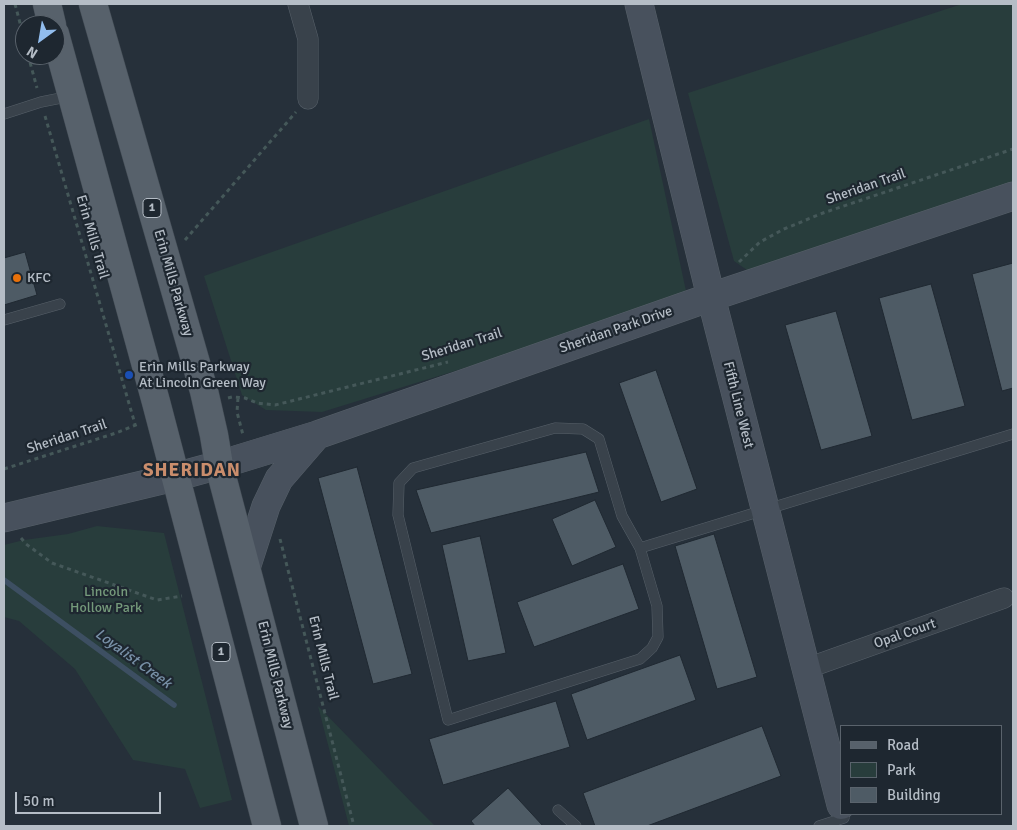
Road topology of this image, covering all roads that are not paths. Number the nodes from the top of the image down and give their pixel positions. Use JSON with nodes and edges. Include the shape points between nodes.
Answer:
{"nodes":[{"id":1,"x":93,"y":4,"type":"edge"},
{"id":2,"x":298,"y":4,"type":"edge"},
{"id":3,"x":639,"y":4,"type":"edge"},
{"id":4,"x":64,"y":65,"type":"edge"},
{"id":5,"x":72,"y":95,"type":"junction"},
{"id":6,"x":308,"y":98,"type":"road end"},
{"id":7,"x":4,"y":114,"type":"edge"},
{"id":8,"x":1013,"y":196,"type":"edge"},
{"id":9,"x":711,"y":296,"type":"junction"},
{"id":10,"x":60,"y":304,"type":"dead end"},
{"id":11,"x":4,"y":320,"type":"edge"},
{"id":12,"x":1013,"y":434,"type":"edge"},
{"id":13,"x":317,"y":435,"type":"junction"},
{"id":14,"x":220,"y":465,"type":"junction"},
{"id":15,"x":175,"y":477,"type":"junction"},
{"id":16,"x":764,"y":510,"type":"junction"},
{"id":17,"x":4,"y":518,"type":"edge"},
{"id":18,"x":640,"y":548,"type":"junction"},
{"id":19,"x":246,"y":566,"type":"junction"},
{"id":20,"x":1004,"y":598,"type":"dead end"},
{"id":21,"x":805,"y":669,"type":"junction"},
{"id":22,"x":840,"y":804,"type":"edge"},
{"id":23,"x":558,"y":810,"type":"dead end"},
{"id":24,"x":843,"y":816,"type":"edge"},
{"id":25,"x":267,"y":826,"type":"edge"},
{"id":26,"x":314,"y":826,"type":"edge"},
{"id":27,"x":576,"y":826,"type":"edge"},
{"id":28,"x":818,"y":826,"type":"edge"}],
"edges":[{"from":1,"to":14,"type":"main road","name":"Erin Mills Parkway","number":"1","via":[[204,391]]},
{"from":2,"to":6,"type":"street","via":[[308,39]]},
{"from":3,"to":9,"type":"street","name":"Fifth Line West"},
{"from":4,"to":5,"type":"main road","number":"1"},
{"from":5,"to":7,"type":"lane"},
{"from":5,"to":15,"type":"main road","number":"1"},
{"from":8,"to":9,"type":"street","name":"Sheridan Park Drive"},
{"from":9,"to":13,"type":"street","name":"Sheridan Park Drive"},
{"from":9,"to":16,"type":"street","name":"Fifth Line West"},
{"from":10,"to":11,"type":"lane"},
{"from":12,"to":16,"type":"lane"},
{"from":13,"to":14,"type":"street","name":"Sheridan Park Drive"},
{"from":13,"to":19,"type":"street","via":[[279,479],[266,506]]},
{"from":14,"to":15,"type":"street","name":"Sheridan Park Drive"},
{"from":14,"to":19,"type":"main road","name":"Erin Mills Parkway","number":"1"},
{"from":15,"to":17,"type":"street","name":"Sheridan Park Drive"},
{"from":15,"to":25,"type":"main road","number":"1"},
{"from":16,"to":18,"type":"lane"},
{"from":16,"to":21,"type":"street","name":"Fifth Line West"},
{"from":18,"to":18,"type":"lane","via":[[657,606],[658,637],[640,659],[448,720],[398,515],[399,483],[413,468],[555,428],[583,429],[599,439],[622,516]]},
{"from":19,"to":26,"type":"main road","name":"Erin Mills Parkway","number":"1"},
{"from":20,"to":21,"type":"street","name":"Opal Court"},
{"from":21,"to":22,"type":"street","name":"Fifth Line West"},
{"from":23,"to":27,"type":"lane"},
{"from":24,"to":28,"type":"lane"}]}
